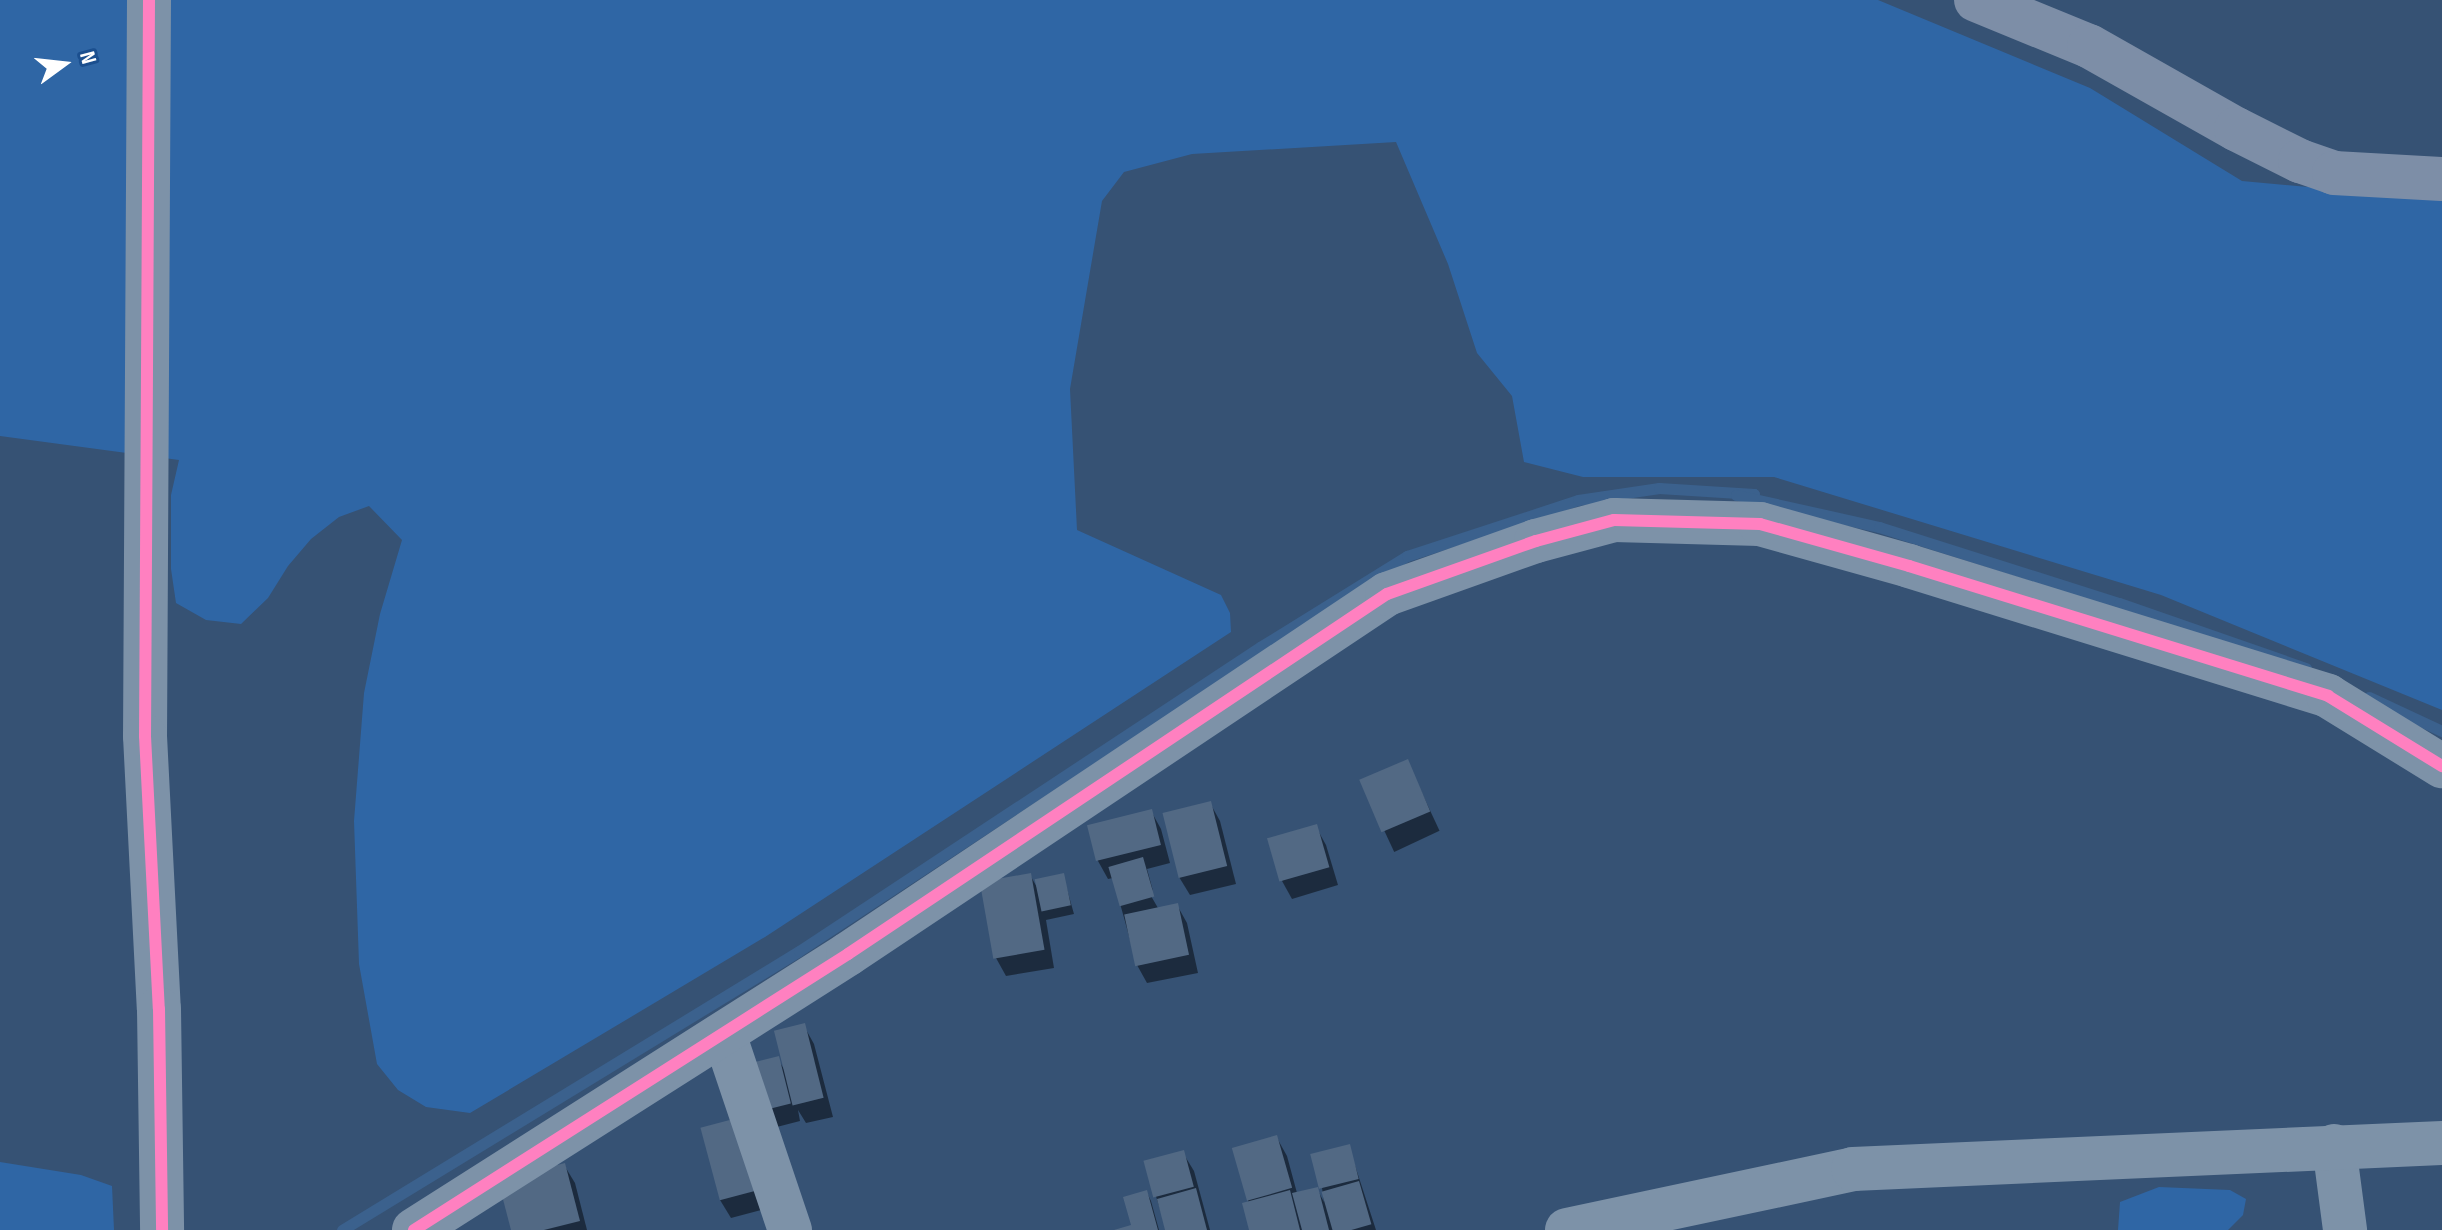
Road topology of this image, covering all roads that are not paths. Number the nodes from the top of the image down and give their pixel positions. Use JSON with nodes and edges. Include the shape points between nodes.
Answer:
{"nodes":[{"id":1,"x":149,"y":0,"type":"edge"},
{"id":2,"x":1976,"y":0,"type":"edge"},
{"id":3,"x":2442,"y":179,"type":"edge"},
{"id":4,"x":2442,"y":766,"type":"edge"},
{"id":5,"x":724,"y":1034,"type":"junction"},
{"id":6,"x":2442,"y":1143,"type":"edge"},
{"id":7,"x":2334,"y":1146,"type":"junction"},
{"id":8,"x":162,"y":1230,"type":"edge"},
{"id":9,"x":414,"y":1230,"type":"edge"},
{"id":10,"x":790,"y":1230,"type":"edge"},
{"id":11,"x":1567,"y":1230,"type":"edge"},
{"id":12,"x":2345,"y":1230,"type":"edge"}],
"edges":[{"from":1,"to":8,"type":"street","via":[[145,736],[159,1009]]},
{"from":2,"to":3,"type":"main road","via":[[2089,46],[2300,161],[2334,173]]},
{"from":4,"to":5,"type":"street","via":[[2328,696],[1909,566],[1760,524],[1614,520],[1536,541],[1387,594]]},
{"from":5,"to":9,"type":"street"},
{"from":5,"to":10,"type":"street"},
{"from":6,"to":7,"type":"street"},
{"from":7,"to":11,"type":"street","via":[[1853,1169]]},
{"from":7,"to":12,"type":"street"}]}
